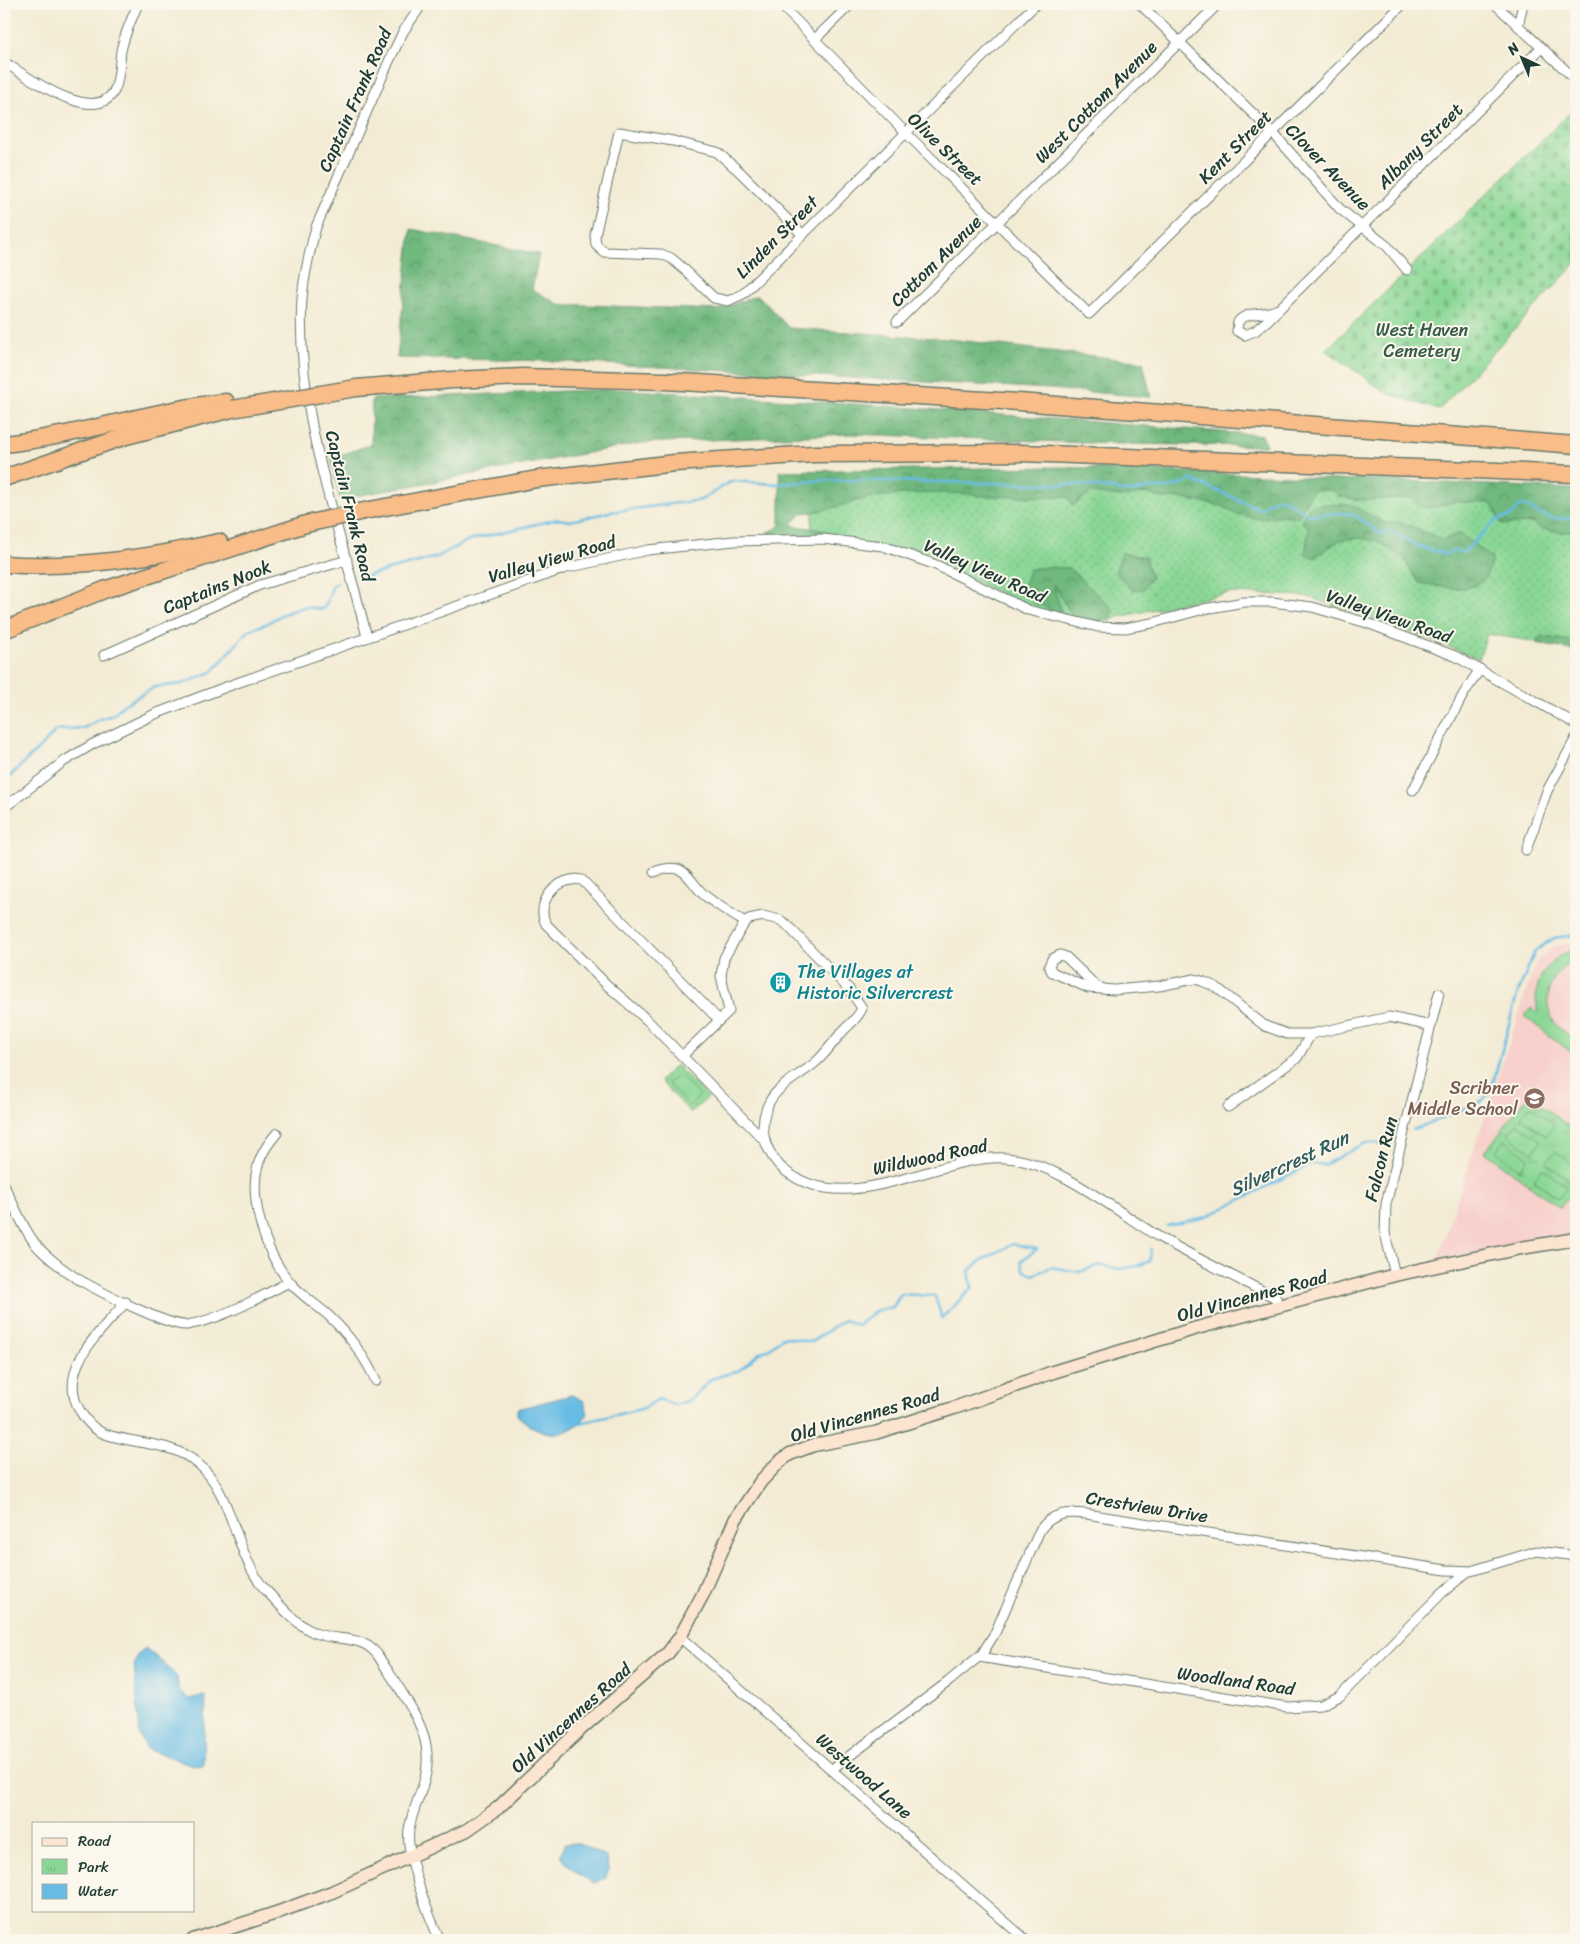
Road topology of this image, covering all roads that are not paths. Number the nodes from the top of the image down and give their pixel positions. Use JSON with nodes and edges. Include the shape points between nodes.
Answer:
{"nodes":[{"id":1,"x":138,"y":4,"type":"edge"},
{"id":2,"x":422,"y":4,"type":"edge"},
{"id":3,"x":780,"y":4,"type":"edge"},
{"id":4,"x":851,"y":4,"type":"edge"},
{"id":5,"x":1036,"y":4,"type":"edge"},
{"id":6,"x":1140,"y":4,"type":"edge"},
{"id":7,"x":1218,"y":4,"type":"edge"},
{"id":8,"x":1403,"y":4,"type":"edge"},
{"id":9,"x":1495,"y":4,"type":"edge"},
{"id":10,"x":1523,"y":4,"type":"edge"},
{"id":11,"x":1518,"y":26,"type":"junction"},
{"id":12,"x":814,"y":40,"type":"junction"},
{"id":13,"x":1179,"y":42,"type":"junction"},
{"id":14,"x":1541,"y":48,"type":"junction"},
{"id":15,"x":4,"y":62,"type":"edge"},
{"id":16,"x":1576,"y":80,"type":"edge"},
{"id":17,"x":1273,"y":133,"type":"junction"},
{"id":18,"x":906,"y":134,"type":"junction"},
{"id":19,"x":997,"y":222,"type":"junction"},
{"id":20,"x":1362,"y":226,"type":"junction"},
{"id":21,"x":803,"y":235,"type":"junction"},
{"id":22,"x":1407,"y":270,"type":"dead end"},
{"id":23,"x":1278,"y":309,"type":"dead end"},
{"id":24,"x":1089,"y":314,"type":"joint"},
{"id":25,"x":897,"y":322,"type":"dead end"},
{"id":26,"x":231,"y":405,"type":"junction"},
{"id":27,"x":4,"y":444,"type":"edge"},
{"id":28,"x":1576,"y":445,"type":"edge"},
{"id":29,"x":1576,"y":474,"type":"edge"},
{"id":30,"x":4,"y":478,"type":"edge"},
{"id":31,"x":306,"y":524,"type":"junction"},
{"id":32,"x":347,"y":560,"type":"junction"},
{"id":33,"x":4,"y":564,"type":"edge"},
{"id":34,"x":4,"y":630,"type":"edge"},
{"id":35,"x":367,"y":637,"type":"junction"},
{"id":36,"x":104,"y":655,"type":"dead end"},
{"id":37,"x":1480,"y":669,"type":"junction"},
{"id":38,"x":1576,"y":724,"type":"edge"},
{"id":39,"x":1576,"y":738,"type":"edge"},
{"id":40,"x":1413,"y":790,"type":"dead end"},
{"id":41,"x":4,"y":808,"type":"edge"},
{"id":42,"x":1526,"y":850,"type":"dead end"},
{"id":43,"x":654,"y":872,"type":"dead end"},
{"id":44,"x":745,"y":922,"type":"junction"},
{"id":45,"x":1104,"y":990,"type":"junction"},
{"id":46,"x":1439,"y":993,"type":"dead end"},
{"id":47,"x":719,"y":1020,"type":"junction"},
{"id":48,"x":1431,"y":1026,"type":"junction"},
{"id":49,"x":1311,"y":1034,"type":"junction"},
{"id":50,"x":682,"y":1056,"type":"junction"},
{"id":51,"x":1228,"y":1107,"type":"dead end"},
{"id":52,"x":277,"y":1133,"type":"dead end"},
{"id":53,"x":765,"y":1141,"type":"junction"},
{"id":54,"x":4,"y":1186,"type":"edge"},
{"id":55,"x":1576,"y":1239,"type":"edge"},
{"id":56,"x":1395,"y":1275,"type":"junction"},
{"id":57,"x":289,"y":1282,"type":"junction"},
{"id":58,"x":126,"y":1302,"type":"junction"},
{"id":59,"x":1277,"y":1306,"type":"junction"},
{"id":60,"x":376,"y":1381,"type":"dead end"},
{"id":61,"x":1576,"y":1556,"type":"edge"},
{"id":62,"x":1468,"y":1571,"type":"junction"},
{"id":63,"x":680,"y":1637,"type":"junction"},
{"id":64,"x":979,"y":1657,"type":"junction"},
{"id":65,"x":832,"y":1769,"type":"junction"},
{"id":66,"x":410,"y":1855,"type":"junction"},
{"id":67,"x":193,"y":1940,"type":"edge"},
{"id":68,"x":440,"y":1940,"type":"edge"},
{"id":69,"x":1026,"y":1940,"type":"edge"}],
"edges":[{"from":1,"to":15,"type":"street","via":[[121,50],[116,86],[102,101],[81,102],[63,97]]},
{"from":2,"to":32,"type":"street","name":"Captain Frank Road","via":[[390,58],[316,227],[302,296],[302,350],[312,416],[325,486]]},
{"from":3,"to":12,"type":"street","name":"Olive Street"},
{"from":4,"to":12,"type":"street"},
{"from":5,"to":18,"type":"street","name":"Linden Street"},
{"from":6,"to":13,"type":"street","name":"Clover Avenue"},
{"from":7,"to":13,"type":"street","name":"West Cottom Avenue"},
{"from":8,"to":17,"type":"street","name":"Kent Street"},
{"from":9,"to":11,"type":"street"},
{"from":10,"to":11,"type":"street"},
{"from":11,"to":14,"type":"street"},
{"from":12,"to":18,"type":"street","name":"Olive Street"},
{"from":13,"to":17,"type":"street","name":"Clover Avenue"},
{"from":13,"to":19,"type":"street","name":"West Cottom Avenue"},
{"from":14,"to":16,"type":"street"},
{"from":14,"to":20,"type":"street","name":"Albany Street"},
{"from":17,"to":20,"type":"street","name":"Clover Avenue","via":[[1340,208]]},
{"from":17,"to":24,"type":"street","name":"Kent Street"},
{"from":18,"to":19,"type":"street","name":"Olive Street"},
{"from":18,"to":21,"type":"street","name":"Linden Street"},
{"from":19,"to":24,"type":"street","name":"Olive Street"},
{"from":19,"to":25,"type":"street","name":"Cottom Avenue"},
{"from":20,"to":22,"type":"street","name":"Clover Avenue","via":[[1387,246]]},
{"from":20,"to":23,"type":"street","name":"Albany Street"},
{"from":21,"to":21,"type":"street","name":"Linden Street","via":[[743,294],[728,301],[714,298],[671,258],[661,254],[604,252],[596,245],[595,235],[620,132],[717,152]]},
{"from":26,"to":27,"type":"highway","via":[[187,406],[54,438]]},
{"from":26,"to":28,"type":"highway","bridge":true,"via":[[356,388],[453,380],[523,377],[665,381],[1012,401]]},
{"from":26,"to":30,"type":"highway","via":[[63,456]]},
{"from":29,"to":31,"type":"highway","bridge":true,"via":[[1020,454],[814,454],[675,463],[537,479]]},
{"from":31,"to":33,"type":"highway","via":[[123,561],[60,566]]},
{"from":31,"to":34,"type":"highway","via":[[104,590]]},
{"from":32,"to":35,"type":"street","name":"Captain Frank Road"},
{"from":32,"to":36,"type":"street","name":"Captains Nook","via":[[260,585]]},
{"from":35,"to":37,"type":"street","name":"Valley View Road","via":[[553,572],[620,555],[734,541],[823,539],[896,550],[1028,610],[1070,622],[1125,628],[1231,604],[1298,604],[1367,623],[1455,656]]},
{"from":35,"to":41,"type":"street","via":[[139,721],[63,762]]},
{"from":37,"to":38,"type":"street","name":"Valley View Road"},
{"from":37,"to":40,"type":"street"},
{"from":39,"to":42,"type":"street","via":[[1547,791]]},
{"from":43,"to":44,"type":"street","via":[[666,868],[680,869],[690,875],[708,898]]},
{"from":44,"to":47,"type":"street","via":[[722,967],[729,1011]]},
{"from":44,"to":53,"type":"street","name":"Wildwood Road","via":[[756,916],[780,920],[861,1004],[857,1017],[819,1059],[780,1087],[769,1103],[763,1127]]},
{"from":45,"to":45,"type":"street","via":[[1066,957],[1056,956],[1049,963],[1055,975],[1088,988]]},
{"from":45,"to":49,"type":"street","via":[[1158,986],[1194,979],[1216,987],[1273,1030],[1287,1034]]},
{"from":46,"to":48,"type":"street","name":"Falcon Run"},
{"from":47,"to":50,"type":"street"},
{"from":47,"to":50,"type":"street","via":[[588,884],[574,878],[560,884],[543,904],[546,924]]},
{"from":48,"to":49,"type":"street","via":[[1389,1017]]},
{"from":48,"to":56,"type":"street","name":"Falcon Run","via":[[1383,1218]]},
{"from":49,"to":51,"type":"street","via":[[1297,1058]]},
{"from":50,"to":53,"type":"street"},
{"from":52,"to":57,"type":"street","via":[[258,1164],[257,1204],[262,1230]]},
{"from":53,"to":59,"type":"street","name":"Wildwood Road","via":[[776,1163],[794,1176],[840,1188],[881,1186],[977,1160],[1007,1158],[1030,1163],[1062,1177],[1160,1237],[1276,1298]]},
{"from":54,"to":58,"type":"street","via":[[23,1226],[44,1252],[84,1283]]},
{"from":55,"to":56,"type":"street","name":"Old Vincennes Road"},
{"from":56,"to":59,"type":"street","name":"Old Vincennes Road"},
{"from":57,"to":58,"type":"street","via":[[241,1306],[185,1325],[167,1321]]},
{"from":57,"to":60,"type":"street","via":[[330,1317],[353,1343]]},
{"from":58,"to":66,"type":"street","via":[[76,1366],[72,1386],[78,1408],[92,1426],[105,1434],[172,1449],[197,1463],[215,1486],[244,1555],[265,1589],[307,1629],[322,1635],[357,1640],[377,1654],[417,1720],[426,1745],[426,1779],[408,1832]]},
{"from":59,"to":63,"type":"street","name":"Old Vincennes Road","via":[[1114,1352],[875,1433],[814,1445],[790,1454],[761,1481],[735,1520],[703,1594]]},
{"from":61,"to":62,"type":"street","name":"Crestview Drive","via":[[1538,1552]]},
{"from":62,"to":64,"type":"street","name":"Woodland Road","via":[[1340,1696],[1321,1705],[1287,1707]]},
{"from":62,"to":64,"type":"street","name":"Crestview Drive","via":[[1419,1567],[1068,1512],[1052,1517],[1040,1530],[995,1633]]},
{"from":63,"to":65,"type":"street","name":"Westwood Lane"},
{"from":63,"to":66,"type":"street","name":"Old Vincennes Road","via":[[648,1672],[583,1727],[488,1817]]},
{"from":64,"to":65,"type":"street","name":"Crestview Drive"},
{"from":65,"to":69,"type":"street","name":"Westwood Lane"},
{"from":66,"to":67,"type":"street","name":"Old Vincennes Road","via":[[332,1892]]},
{"from":66,"to":68,"type":"street"}]}
